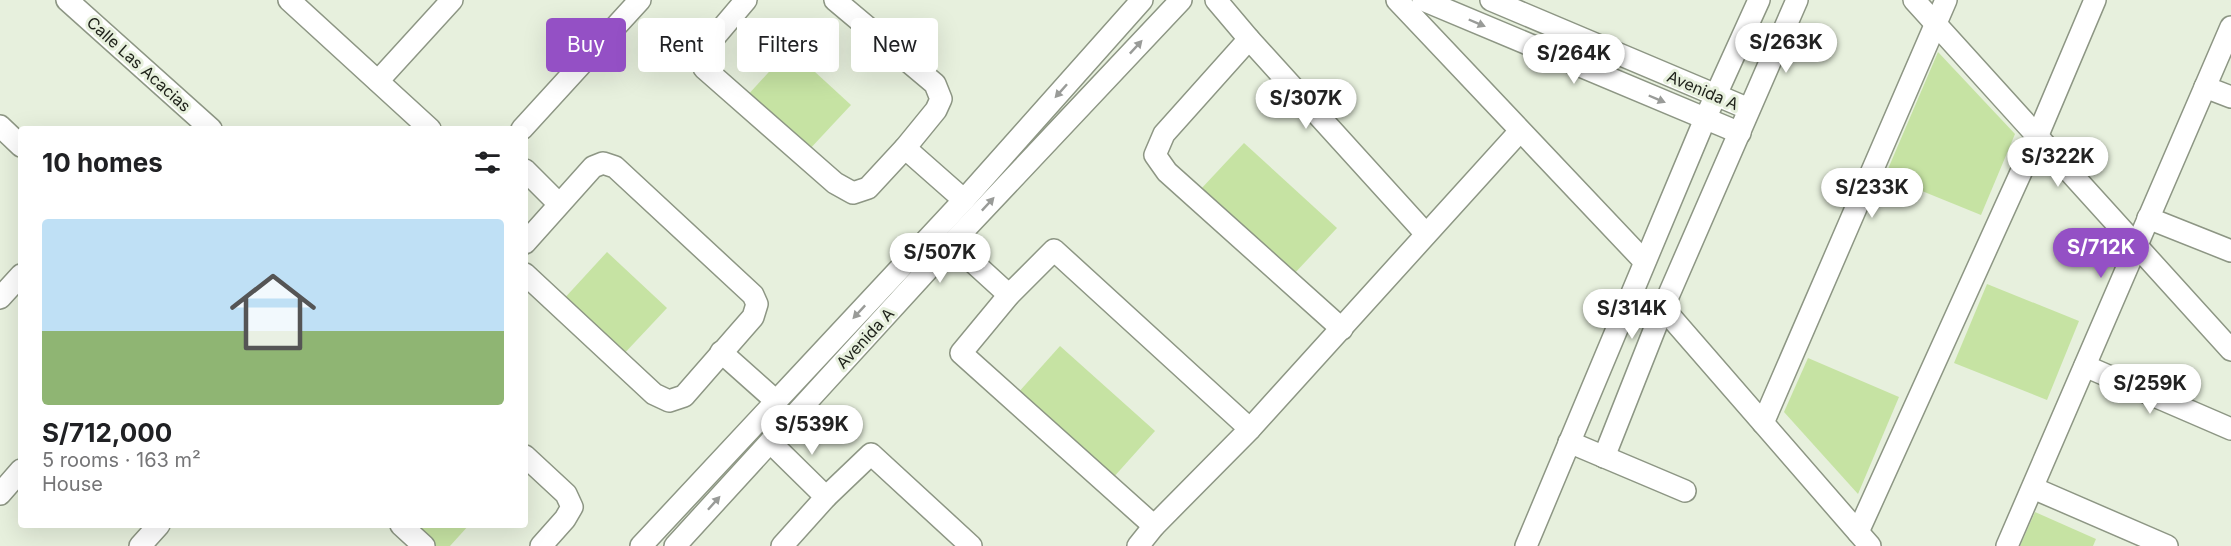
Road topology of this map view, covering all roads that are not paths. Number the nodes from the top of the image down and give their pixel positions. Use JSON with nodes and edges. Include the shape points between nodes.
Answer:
{"nodes":[{"id":1,"x":289,"y":0,"type":"edge"},
{"id":2,"x":452,"y":0,"type":"edge"},
{"id":3,"x":640,"y":0,"type":"edge"},
{"id":4,"x":746,"y":0,"type":"edge"},
{"id":5,"x":835,"y":0,"type":"edge"},
{"id":6,"x":1142,"y":0,"type":"edge"},
{"id":7,"x":1181,"y":0,"type":"edge"},
{"id":8,"x":1216,"y":0,"type":"edge"},
{"id":9,"x":1397,"y":0,"type":"edge"},
{"id":10,"x":1423,"y":0,"type":"edge"},
{"id":11,"x":1491,"y":0,"type":"edge"},
{"id":12,"x":1759,"y":0,"type":"edge"},
{"id":13,"x":1797,"y":0,"type":"edge"},
{"id":14,"x":1914,"y":0,"type":"edge"},
{"id":15,"x":1946,"y":0,"type":"edge"},
{"id":16,"x":2096,"y":0,"type":"edge"},
{"id":17,"x":81,"y":4,"type":"edge"},
{"id":18,"x":1936,"y":24,"type":"junction"},
{"id":19,"x":2231,"y":27,"type":"edge"},
{"id":20,"x":1249,"y":39,"type":"junction"},
{"id":21,"x":378,"y":81,"type":"junction"},
{"id":22,"x":2205,"y":87,"type":"junction"},
{"id":23,"x":1715,"y":95,"type":"junction"},
{"id":24,"x":2231,"y":97,"type":"edge"},
{"id":25,"x":1749,"y":109,"type":"junction"},
{"id":26,"x":1705,"y":119,"type":"junction"},
{"id":27,"x":0,"y":126,"type":"edge"},
{"id":28,"x":208,"y":126,"type":"edge"},
{"id":29,"x":427,"y":126,"type":"edge"},
{"id":30,"x":525,"y":126,"type":"edge"},
{"id":31,"x":1520,"y":131,"type":"junction"},
{"id":32,"x":1740,"y":133,"type":"junction"},
{"id":33,"x":2037,"y":137,"type":"junction"},
{"id":34,"x":18,"y":143,"type":"edge"},
{"id":35,"x":905,"y":148,"type":"junction"},
{"id":36,"x":528,"y":173,"type":"edge"},
{"id":37,"x":964,"y":200,"type":"junction"},
{"id":38,"x":559,"y":204,"type":"junction"},
{"id":39,"x":2148,"y":218,"type":"junction"},
{"id":40,"x":1426,"y":234,"type":"junction"},
{"id":41,"x":528,"y":240,"type":"edge"},
{"id":42,"x":952,"y":243,"type":"junction"},
{"id":43,"x":2137,"y":246,"type":"junction"},
{"id":44,"x":2231,"y":251,"type":"edge"},
{"id":45,"x":1644,"y":261,"type":"junction"},
{"id":46,"x":528,"y":277,"type":"edge"},
{"id":47,"x":18,"y":278,"type":"edge"},
{"id":48,"x":1009,"y":295,"type":"junction"},
{"id":49,"x":0,"y":298,"type":"edge"},
{"id":50,"x":1663,"y":308,"type":"junction"},
{"id":51,"x":1342,"y":329,"type":"junction"},
{"id":52,"x":2231,"y":350,"type":"edge"},
{"id":53,"x":721,"y":352,"type":"junction"},
{"id":54,"x":2085,"y":366,"type":"junction"},
{"id":55,"x":771,"y":406,"type":"junction"},
{"id":56,"x":1763,"y":423,"type":"junction"},
{"id":57,"x":1250,"y":429,"type":"junction"},
{"id":58,"x":2231,"y":429,"type":"edge"},
{"id":59,"x":776,"y":434,"type":"junction"},
{"id":60,"x":1569,"y":442,"type":"junction"},
{"id":61,"x":1604,"y":457,"type":"junction"},
{"id":62,"x":528,"y":459,"type":"edge"},
{"id":63,"x":18,"y":473,"type":"edge"},
{"id":64,"x":2032,"y":488,"type":"junction"},
{"id":65,"x":1685,"y":491,"type":"dead end"},
{"id":66,"x":0,"y":494,"type":"edge"},
{"id":67,"x":826,"y":497,"type":"junction"},
{"id":68,"x":1154,"y":526,"type":"junction"},
{"id":69,"x":156,"y":528,"type":"edge"},
{"id":70,"x":404,"y":528,"type":"edge"},
{"id":71,"x":1864,"y":539,"type":"edge"},
{"id":72,"x":140,"y":546,"type":"edge"},
{"id":73,"x":424,"y":546,"type":"edge"},
{"id":74,"x":541,"y":546,"type":"edge"},
{"id":75,"x":641,"y":546,"type":"edge"},
{"id":76,"x":675,"y":546,"type":"edge"},
{"id":77,"x":783,"y":546,"type":"edge"},
{"id":78,"x":971,"y":546,"type":"edge"},
{"id":79,"x":1138,"y":546,"type":"edge"},
{"id":80,"x":1526,"y":546,"type":"edge"},
{"id":81,"x":2007,"y":546,"type":"edge"},
{"id":82,"x":2167,"y":546,"type":"edge"}],
"edges":[{"from":1,"to":21,"type":"street"},
{"from":2,"to":21,"type":"street"},
{"from":3,"to":30,"type":"street"},
{"from":4,"to":35,"type":"street","via":[[707,45],[702,59],[704,68],[835,183],[853,193],[868,188]]},
{"from":5,"to":35,"type":"street","via":[[935,84],[941,99],[936,110]]},
{"from":6,"to":37,"type":"street","name":"Avenida A","one_way":true},
{"from":42,"to":7,"type":"street","name":"Avenida A","one_way":true},
{"from":8,"to":20,"type":"street"},
{"from":9,"to":31,"type":"street"},
{"from":10,"to":26,"type":"street","name":"Avenida A","one_way":true},
{"from":11,"to":23,"type":"street","name":"Avenida A"},
{"from":12,"to":23,"type":"street"},
{"from":13,"to":25,"type":"street"},
{"from":14,"to":18,"type":"street"},
{"from":15,"to":18,"type":"street"},
{"from":16,"to":33,"type":"street"},
{"from":17,"to":28,"type":"street","name":"Calle Las Acacias"},
{"from":18,"to":33,"type":"street"},
{"from":18,"to":56,"type":"street"},
{"from":19,"to":22,"type":"street"},
{"from":20,"to":40,"type":"street"},
{"from":20,"to":51,"type":"street","via":[[1164,134],[1155,155],[1167,172]]},
{"from":21,"to":29,"type":"street"},
{"from":22,"to":24,"type":"street"},
{"from":22,"to":39,"type":"street"},
{"from":23,"to":25,"type":"street","name":"Avenida A"},
{"from":23,"to":26,"type":"street"},
{"from":25,"to":32,"type":"street"},
{"from":26,"to":32,"type":"street","name":"Avenida A"},
{"from":26,"to":45,"type":"street"},
{"from":27,"to":34,"type":"street"},
{"from":31,"to":40,"type":"street"},
{"from":31,"to":45,"type":"street"},
{"from":32,"to":50,"type":"street"},
{"from":33,"to":43,"type":"street"},
{"from":33,"to":71,"type":"street"},
{"from":35,"to":37,"type":"street"},
{"from":36,"to":38,"type":"street"},
{"from":37,"to":55,"type":"street","name":"Avenida A","one_way":true},
{"from":38,"to":41,"type":"street"},
{"from":38,"to":53,"type":"street","via":[[592,167],[603,163],[615,167],[753,295],[758,304],[753,317]]},
{"from":39,"to":43,"type":"street"},
{"from":39,"to":44,"type":"street"},
{"from":40,"to":51,"type":"street"},
{"from":42,"to":48,"type":"street"},
{"from":42,"to":59,"type":"street","name":"Avenida A"},
{"from":43,"to":52,"type":"street"},
{"from":43,"to":54,"type":"street"},
{"from":45,"to":60,"type":"street"},
{"from":46,"to":53,"type":"street","via":[[654,394],[669,401],[684,396]]},
{"from":47,"to":49,"type":"street"},
{"from":48,"to":57,"type":"street","via":[[1054,250]]},
{"from":48,"to":68,"type":"street","via":[[961,353]]},
{"from":50,"to":56,"type":"street"},
{"from":50,"to":61,"type":"street"},
{"from":51,"to":57,"type":"street"},
{"from":53,"to":55,"type":"street"},
{"from":54,"to":58,"type":"street"},
{"from":54,"to":64,"type":"street"},
{"from":55,"to":59,"type":"street"},
{"from":55,"to":75,"type":"street","name":"Avenida A"},
{"from":56,"to":71,"type":"street"},
{"from":57,"to":68,"type":"street"},
{"from":59,"to":67,"type":"street"},
{"from":76,"to":59,"type":"street","name":"Avenida A","one_way":true},
{"from":60,"to":61,"type":"street"},
{"from":60,"to":80,"type":"street"},
{"from":61,"to":65,"type":"street"},
{"from":62,"to":74,"type":"street","via":[[566,494],[572,507]]},
{"from":63,"to":66,"type":"street"},
{"from":64,"to":81,"type":"street"},
{"from":64,"to":82,"type":"street"},
{"from":67,"to":77,"type":"street"},
{"from":67,"to":78,"type":"street","via":[[871,454]]},
{"from":68,"to":79,"type":"street"},
{"from":69,"to":72,"type":"street"},
{"from":70,"to":73,"type":"street"}]}
